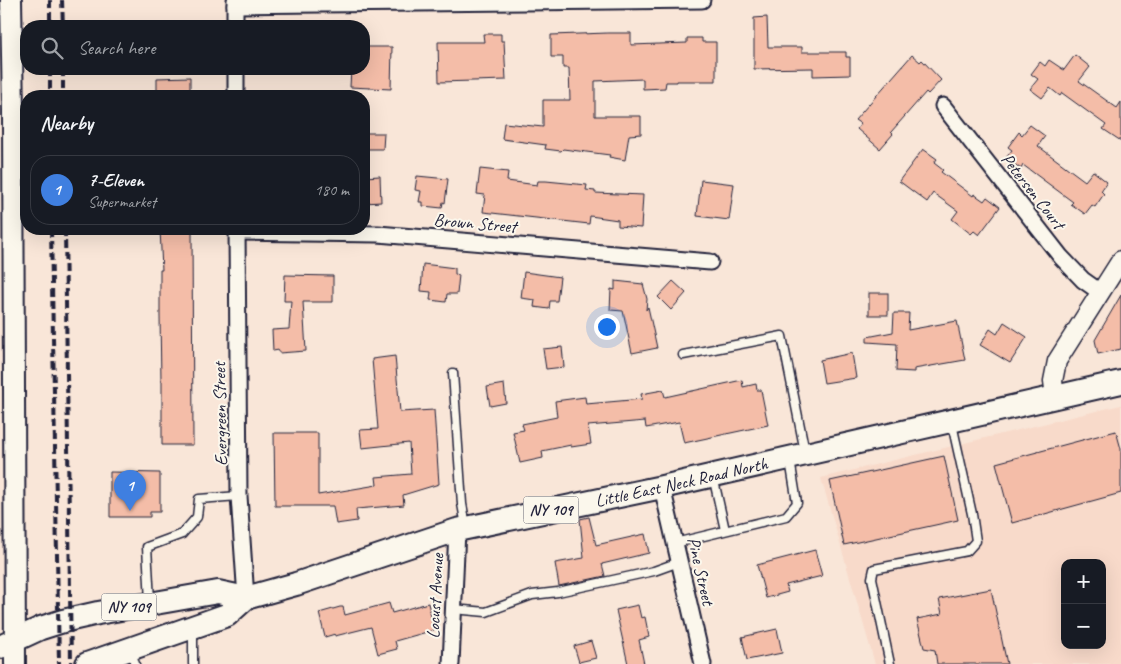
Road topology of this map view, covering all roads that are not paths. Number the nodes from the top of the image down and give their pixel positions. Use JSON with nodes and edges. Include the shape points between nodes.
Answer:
{"nodes":[{"id":1,"x":11,"y":0,"type":"edge"},
{"id":2,"x":702,"y":0,"type":"edge"},
{"id":3,"x":535,"y":1,"type":"edge"},
{"id":4,"x":235,"y":3,"type":"edge"},
{"id":5,"x":235,"y":20,"type":"edge"},
{"id":6,"x":236,"y":75,"type":"edge"},
{"id":7,"x":236,"y":90,"type":"edge"},
{"id":8,"x":943,"y":106,"type":"dead end"},
{"id":9,"x":7,"y":113,"type":"edge"},
{"id":10,"x":370,"y":234,"type":"edge"},
{"id":11,"x":237,"y":235,"type":"edge"},
{"id":12,"x":1121,"y":260,"type":"edge"},
{"id":13,"x":710,"y":262,"type":"dead end"},
{"id":14,"x":1100,"y":292,"type":"junction"},
{"id":15,"x":683,"y":355,"type":"dead end"},
{"id":16,"x":453,"y":373,"type":"dead end"},
{"id":17,"x":1121,"y":382,"type":"edge"},
{"id":18,"x":1055,"y":397,"type":"junction"},
{"id":19,"x":952,"y":422,"type":"junction"},
{"id":20,"x":798,"y":456,"type":"junction"},
{"id":21,"x":713,"y":475,"type":"junction"},
{"id":22,"x":662,"y":487,"type":"junction"},
{"id":23,"x":239,"y":496,"type":"junction"},
{"id":24,"x":461,"y":529,"type":"junction"},
{"id":25,"x":726,"y":530,"type":"junction"},
{"id":26,"x":675,"y":544,"type":"junction"},
{"id":27,"x":679,"y":562,"type":"junction"},
{"id":28,"x":246,"y":598,"type":"junction"},
{"id":29,"x":150,"y":603,"type":"junction"},
{"id":30,"x":453,"y":609,"type":"junction"},
{"id":31,"x":193,"y":627,"type":"junction"},
{"id":32,"x":7,"y":644,"type":"edge"},
{"id":33,"x":133,"y":656,"type":"edge"},
{"id":34,"x":99,"y":662,"type":"edge"},
{"id":35,"x":15,"y":664,"type":"edge"},
{"id":36,"x":193,"y":664,"type":"edge"},
{"id":37,"x":451,"y":664,"type":"edge"},
{"id":38,"x":703,"y":664,"type":"edge"},
{"id":39,"x":890,"y":664,"type":"edge"}],
"edges":[{"from":1,"to":9,"type":"main road"},
{"from":2,"to":3,"type":"street"},
{"from":3,"to":4,"type":"street"},
{"from":4,"to":5,"type":"street"},
{"from":6,"to":7,"type":"street"},
{"from":8,"to":14,"type":"street","name":"Petersen Court","via":[[1060,257]]},
{"from":9,"to":32,"type":"main road"},
{"from":10,"to":13,"type":"street","name":"Brown Street"},
{"from":11,"to":23,"type":"street","name":"Evergreen Street"},
{"from":12,"to":14,"type":"street"},
{"from":14,"to":18,"type":"street","via":[[1057,360],[1053,381]]},
{"from":15,"to":20,"type":"lane","via":[[782,336]]},
{"from":16,"to":24,"type":"lane"},
{"from":17,"to":18,"type":"main road","name":"Little East Neck Road North","number":"NY 109"},
{"from":18,"to":19,"type":"main road","name":"Little East Neck Road North","number":"NY 109"},
{"from":19,"to":20,"type":"main road","name":"Little East Neck Road North","number":"NY 109"},
{"from":19,"to":39,"type":"lane","via":[[976,541],[968,551],[874,569],[872,578]]},
{"from":20,"to":21,"type":"main road","name":"Little East Neck Road North","number":"NY 109"},
{"from":20,"to":25,"type":"lane","via":[[797,503],[786,516]]},
{"from":21,"to":22,"type":"main road","name":"Little East Neck Road North","number":"NY 109"},
{"from":21,"to":25,"type":"lane"},
{"from":22,"to":24,"type":"main road","name":"Little East Neck Road North","number":"NY 109"},
{"from":22,"to":26,"type":"street","name":"Pine Street"},
{"from":23,"to":28,"type":"street","name":"Evergreen Street"},
{"from":23,"to":29,"type":"lane","via":[[199,499],[198,518],[182,534],[147,547]]},
{"from":24,"to":28,"type":"main road","name":"Little East Neck Road North","number":"NY 109"},
{"from":24,"to":30,"type":"street","name":"Locust Avenue"},
{"from":25,"to":26,"type":"lane"},
{"from":26,"to":27,"type":"street","name":"Pine Street"},
{"from":27,"to":30,"type":"lane","via":[[654,571],[532,595],[486,612]]},
{"from":27,"to":38,"type":"street","name":"Pine Street"},
{"from":28,"to":29,"type":"main road","name":"Little East Neck Road North","number":"NY 109","via":[[218,592]]},
{"from":28,"to":31,"type":"main road","name":"Little East Neck Road North","number":"NY 109","via":[[227,615]]},
{"from":29,"to":32,"type":"main road","name":"Little East Neck Road North","number":"NY 109","via":[[63,621]]},
{"from":30,"to":37,"type":"street","name":"Locust Avenue"},
{"from":31,"to":33,"type":"main road","name":"Little East Neck Road North","number":"NY 109"},
{"from":31,"to":36,"type":"lane"},
{"from":32,"to":35,"type":"main road"},
{"from":33,"to":34,"type":"main road","name":"Little East Neck Road North","number":"NY 109"}]}
